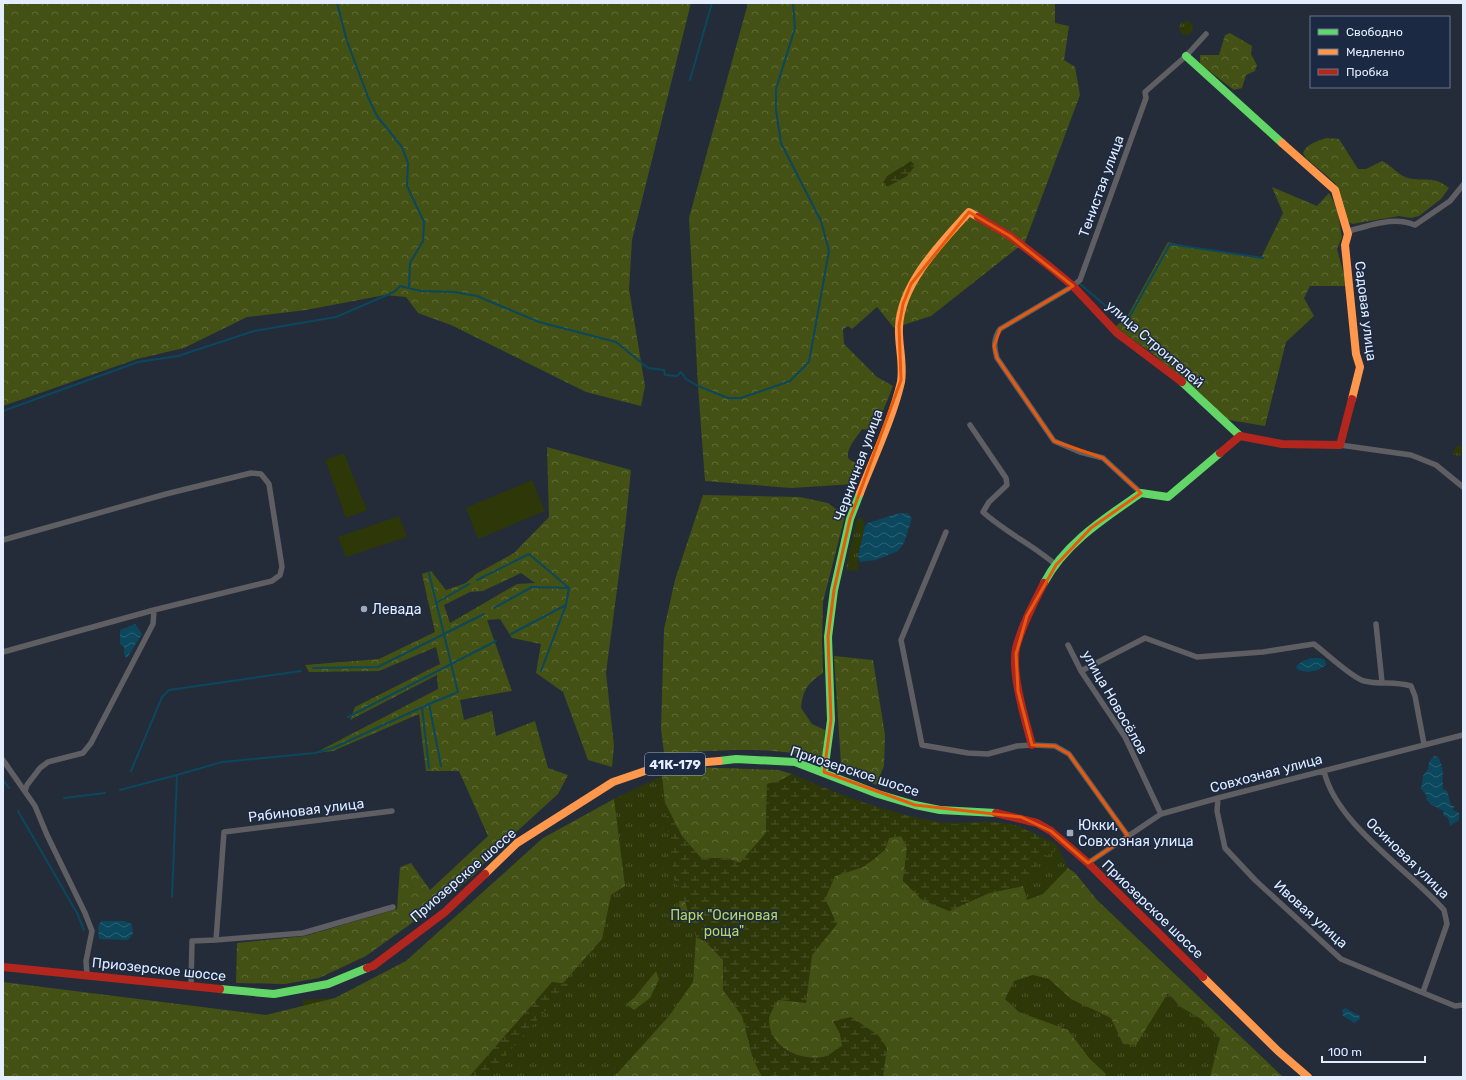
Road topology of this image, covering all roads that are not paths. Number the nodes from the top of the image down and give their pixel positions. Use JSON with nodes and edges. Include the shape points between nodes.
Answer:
{"nodes":[{"id":1,"x":1206,"y":34,"type":"dead end"},
{"id":2,"x":1186,"y":56,"type":"junction"},
{"id":3,"x":1463,"y":185,"type":"edge"},
{"id":4,"x":969,"y":212,"type":"joint"},
{"id":5,"x":1348,"y":234,"type":"junction"},
{"id":6,"x":1073,"y":286,"type":"junction"},
{"id":7,"x":970,"y":425,"type":"dead end"},
{"id":8,"x":1240,"y":436,"type":"junction"},
{"id":9,"x":1340,"y":445,"type":"junction"},
{"id":10,"x":1463,"y":487,"type":"edge"},
{"id":11,"x":1141,"y":494,"type":"junction"},
{"id":12,"x":946,"y":532,"type":"dead end"},
{"id":13,"x":3,"y":540,"type":"edge"},
{"id":14,"x":1056,"y":565,"type":"junction"},
{"id":15,"x":154,"y":610,"type":"junction"},
{"id":16,"x":1376,"y":624,"type":"dead end"},
{"id":17,"x":1068,"y":645,"type":"dead end"},
{"id":18,"x":3,"y":652,"type":"edge"},
{"id":19,"x":1081,"y":671,"type":"junction"},
{"id":20,"x":1382,"y":682,"type":"junction"},
{"id":21,"x":1463,"y":735,"type":"edge"},
{"id":22,"x":1424,"y":744,"type":"junction"},
{"id":23,"x":1032,"y":745,"type":"junction"},
{"id":24,"x":3,"y":760,"type":"edge"},
{"id":25,"x":1324,"y":771,"type":"junction"},
{"id":26,"x":824,"y":772,"type":"junction"},
{"id":27,"x":25,"y":791,"type":"junction"},
{"id":28,"x":1218,"y":798,"type":"junction"},
{"id":29,"x":392,"y":811,"type":"dead end"},
{"id":30,"x":1161,"y":814,"type":"junction"},
{"id":31,"x":1128,"y":836,"type":"junction"},
{"id":32,"x":1088,"y":863,"type":"junction"},
{"id":33,"x":393,"y":907,"type":"dead end"},
{"id":34,"x":216,"y":940,"type":"junction"},
{"id":35,"x":3,"y":966,"type":"edge"},
{"id":36,"x":87,"y":975,"type":"junction"},
{"id":37,"x":191,"y":986,"type":"junction"},
{"id":38,"x":1423,"y":992,"type":"junction"},
{"id":39,"x":1463,"y":1005,"type":"edge"},
{"id":40,"x":1308,"y":1077,"type":"edge"}],
"edges":[{"from":1,"to":2,"type":"street"},
{"from":2,"to":5,"type":"street","name":"Садовая улица","via":[[1332,186]]},
{"from":2,"to":6,"type":"street","name":"Тенистая улица","via":[[1145,92],[1146,98],[1082,276]]},
{"from":3,"to":5,"type":"street","via":[[1450,201],[1415,225],[1388,221],[1352,230]]},
{"from":4,"to":6,"type":"street","name":"улица Строителей","via":[[1010,236]]},
{"from":4,"to":26,"type":"street","name":"Черничная улица","via":[[911,284],[903,304],[899,326],[901,380],[891,414],[850,519],[834,590],[828,637],[831,720]]},
{"from":5,"to":9,"type":"street","name":"Садовая улица","via":[[1345,244],[1356,354],[1360,367]]},
{"from":6,"to":8,"type":"street","name":"улица Строителей","via":[[1108,325],[1181,381],[1221,422]]},
{"from":6,"to":11,"type":"street","via":[[1000,329],[996,334],[994,346],[997,358],[1054,441],[1103,458]]},
{"from":7,"to":14,"type":"street","via":[[1006,478],[1007,486],[989,502],[983,512]]},
{"from":8,"to":9,"type":"street","via":[[1282,444]]},
{"from":8,"to":11,"type":"street","via":[[1168,497]]},
{"from":9,"to":10,"type":"street","via":[[1411,455],[1436,465]]},
{"from":11,"to":14,"type":"street","via":[[1091,528]]},
{"from":12,"to":23,"type":"street","via":[[901,640],[922,745],[988,754],[1017,746]]},
{"from":13,"to":15,"type":"street","via":[[166,494],[250,473],[261,474],[269,484],[282,567],[280,575],[272,581]]},
{"from":14,"to":23,"type":"street","via":[[1027,616],[1016,649],[1018,691]]},
{"from":15,"to":18,"type":"street"},
{"from":15,"to":27,"type":"street","via":[[153,624],[92,742],[83,753],[48,762],[40,768]]},
{"from":16,"to":20,"type":"street"},
{"from":17,"to":19,"type":"street","name":"улица Новосёлов"},
{"from":19,"to":20,"type":"street","via":[[1145,638],[1197,657],[1263,652],[1314,644],[1364,681]]},
{"from":19,"to":30,"type":"street","name":"улица Новосёлов","via":[[1125,737]]},
{"from":20,"to":22,"type":"street","via":[[1399,682],[1410,686],[1415,696]]},
{"from":21,"to":22,"type":"street","name":"Совхозная улица"},
{"from":22,"to":25,"type":"street","name":"Совхозная улица"},
{"from":23,"to":31,"type":"street","via":[[1055,746],[1068,754]]},
{"from":24,"to":27,"type":"street"},
{"from":25,"to":28,"type":"street","name":"Совхозная улица"},
{"from":25,"to":38,"type":"street","name":"Осиновая улица","via":[[1330,792],[1347,816],[1444,910],[1447,924]]},
{"from":26,"to":32,"type":"street","name":"Приозерское шоссе","number":"41К-179","via":[[878,794],[914,805],[940,810],[1001,813],[1021,817],[1051,831]]},
{"from":26,"to":37,"type":"street","name":"Приозерское шоссе","number":"41К-179","via":[[795,762],[758,759],[699,762],[648,770],[613,782],[517,843],[445,912],[373,966],[328,984],[274,994]]},
{"from":27,"to":36,"type":"street","via":[[35,806],[92,931],[86,961]]},
{"from":28,"to":30,"type":"street","name":"Совхозная улица"},
{"from":28,"to":38,"type":"street","name":"Ивовая улица","via":[[1217,811],[1225,848],[1255,880],[1341,959]]},
{"from":29,"to":34,"type":"street","name":"Рябиновая улица","via":[[224,832]]},
{"from":30,"to":31,"type":"street","name":"Совхозная улица"},
{"from":31,"to":32,"type":"street","name":"Совхозная улица"},
{"from":32,"to":40,"type":"street","name":"Приозерское шоссе","number":"41К-179","via":[[1278,1052]]},
{"from":33,"to":34,"type":"street","via":[[303,933]]},
{"from":34,"to":37,"type":"street","via":[[192,941]]},
{"from":35,"to":36,"type":"street","name":"Приозерское шоссе","number":"41К-179"},
{"from":36,"to":37,"type":"street","name":"Приозерское шоссе","number":"41К-179"},
{"from":38,"to":39,"type":"street","name":"Ивовая улица","via":[[1455,1006]]}]}
